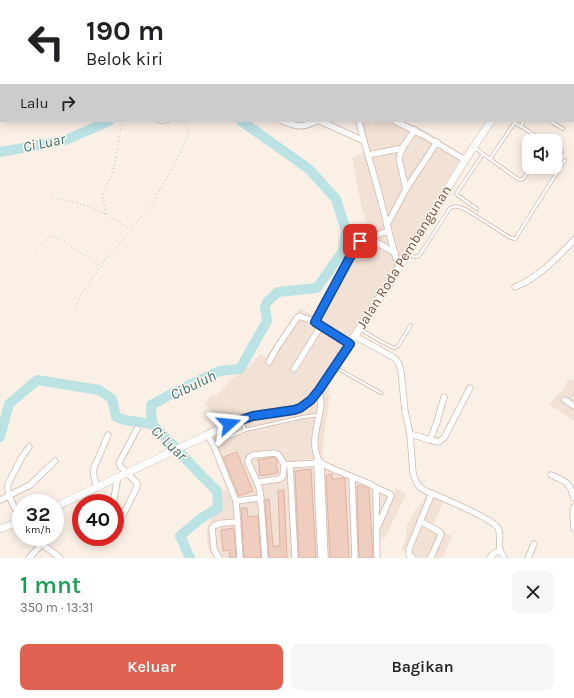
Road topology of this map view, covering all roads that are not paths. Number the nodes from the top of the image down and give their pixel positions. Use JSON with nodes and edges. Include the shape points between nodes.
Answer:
{"nodes":[{"id":1,"x":286,"y":122,"type":"edge"},
{"id":2,"x":314,"y":122,"type":"edge"},
{"id":3,"x":322,"y":122,"type":"edge"},
{"id":4,"x":359,"y":122,"type":"edge"},
{"id":5,"x":397,"y":122,"type":"edge"},
{"id":6,"x":490,"y":122,"type":"edge"},
{"id":7,"x":513,"y":122,"type":"edge"},
{"id":8,"x":515,"y":122,"type":"edge"},
{"id":9,"x":523,"y":122,"type":"edge"},
{"id":10,"x":552,"y":122,"type":"edge"},
{"id":11,"x":521,"y":126,"type":"junction"},
{"id":12,"x":563,"y":129,"type":"dead end"},
{"id":13,"x":414,"y":130,"type":"junction"},
{"id":14,"x":533,"y":134,"type":"edge"},
{"id":15,"x":364,"y":141,"type":"junction"},
{"id":16,"x":437,"y":142,"type":"junction"},
{"id":17,"x":474,"y":147,"type":"junction"},
{"id":18,"x":403,"y":148,"type":"junction"},
{"id":19,"x":483,"y":154,"type":"junction"},
{"id":20,"x":368,"y":155,"type":"junction"},
{"id":21,"x":490,"y":159,"type":"junction"},
{"id":22,"x":465,"y":160,"type":"junction"},
{"id":23,"x":565,"y":160,"type":"dead end"},
{"id":24,"x":527,"y":174,"type":"edge"},
{"id":25,"x":406,"y":190,"type":"junction"},
{"id":26,"x":477,"y":209,"type":"dead end"},
{"id":27,"x":387,"y":225,"type":"junction"},
{"id":28,"x":388,"y":231,"type":"junction"},
{"id":29,"x":369,"y":238,"type":"junction"},
{"id":30,"x":574,"y":240,"type":"edge"},
{"id":31,"x":395,"y":253,"type":"junction"},
{"id":32,"x":408,"y":254,"type":"junction"},
{"id":33,"x":399,"y":268,"type":"junction"},
{"id":34,"x":515,"y":287,"type":"dead end"},
{"id":35,"x":315,"y":322,"type":"junction"},
{"id":36,"x":411,"y":325,"type":"dead end"},
{"id":37,"x":321,"y":326,"type":"junction"},
{"id":38,"x":360,"y":328,"type":"junction"},
{"id":39,"x":355,"y":336,"type":"junction"},
{"id":40,"x":350,"y":344,"type":"junction"},
{"id":41,"x":269,"y":362,"type":"dead end"},
{"id":42,"x":335,"y":366,"type":"junction"},
{"id":43,"x":294,"y":369,"type":"dead end"},
{"id":44,"x":470,"y":388,"type":"dead end"},
{"id":45,"x":319,"y":390,"type":"junction"},
{"id":46,"x":381,"y":393,"type":"dead end"},
{"id":47,"x":444,"y":397,"type":"dead end"},
{"id":48,"x":566,"y":400,"type":"dead end"},
{"id":49,"x":574,"y":406,"type":"edge"},
{"id":50,"x":319,"y":415,"type":"junction"},
{"id":51,"x":241,"y":419,"type":"junction"},
{"id":52,"x":137,"y":429,"type":"dead end"},
{"id":53,"x":245,"y":430,"type":"junction"},
{"id":54,"x":410,"y":434,"type":"junction"},
{"id":55,"x":207,"y":435,"type":"junction"},
{"id":56,"x":108,"y":436,"type":"dead end"},
{"id":57,"x":430,"y":440,"type":"junction"},
{"id":58,"x":213,"y":444,"type":"junction"},
{"id":59,"x":29,"y":447,"type":"dead end"},
{"id":60,"x":56,"y":461,"type":"dead end"},
{"id":61,"x":318,"y":462,"type":"junction"},
{"id":62,"x":287,"y":465,"type":"junction"},
{"id":63,"x":127,"y":473,"type":"junction"},
{"id":64,"x":551,"y":475,"type":"dead end"},
{"id":65,"x":118,"y":477,"type":"junction"},
{"id":66,"x":352,"y":477,"type":"junction"},
{"id":67,"x":257,"y":482,"type":"junction"},
{"id":68,"x":98,"y":487,"type":"junction"},
{"id":69,"x":376,"y":488,"type":"junction"},
{"id":70,"x":115,"y":494,"type":"edge"},
{"id":71,"x":432,"y":494,"type":"junction"},
{"id":72,"x":9,"y":496,"type":"junction"},
{"id":73,"x":260,"y":498,"type":"junction"},
{"id":74,"x":574,"y":498,"type":"edge"},
{"id":75,"x":0,"y":500,"type":"edge"},
{"id":76,"x":236,"y":501,"type":"junction"},
{"id":77,"x":12,"y":502,"type":"edge"},
{"id":78,"x":64,"y":503,"type":"edge"},
{"id":79,"x":574,"y":507,"type":"edge"},
{"id":80,"x":124,"y":513,"type":"edge"},
{"id":81,"x":420,"y":521,"type":"junction"},
{"id":82,"x":238,"y":522,"type":"junction"},
{"id":83,"x":12,"y":524,"type":"edge"},
{"id":84,"x":377,"y":528,"type":"junction"},
{"id":85,"x":574,"y":528,"type":"edge"},
{"id":86,"x":0,"y":529,"type":"edge"},
{"id":87,"x":322,"y":538,"type":"junction"},
{"id":88,"x":534,"y":544,"type":"dead end"},
{"id":89,"x":40,"y":546,"type":"edge"},
{"id":90,"x":45,"y":546,"type":"edge"},
{"id":91,"x":500,"y":550,"type":"junction"},
{"id":92,"x":431,"y":557,"type":"edge"},
{"id":93,"x":29,"y":558,"type":"edge"},
{"id":94,"x":60,"y":558,"type":"edge"},
{"id":95,"x":219,"y":558,"type":"edge"},
{"id":96,"x":240,"y":558,"type":"edge"},
{"id":97,"x":265,"y":558,"type":"edge"},
{"id":98,"x":295,"y":558,"type":"edge"},
{"id":99,"x":321,"y":558,"type":"edge"},
{"id":100,"x":326,"y":558,"type":"edge"},
{"id":101,"x":355,"y":558,"type":"edge"},
{"id":102,"x":377,"y":558,"type":"edge"},
{"id":103,"x":413,"y":558,"type":"edge"},
{"id":104,"x":490,"y":558,"type":"edge"},
{"id":105,"x":504,"y":558,"type":"edge"},
{"id":106,"x":528,"y":558,"type":"edge"}],
"edges":[{"from":1,"to":2,"type":"street","via":[[300,127]]},
{"from":3,"to":15,"type":"street"},
{"from":4,"to":15,"type":"street"},
{"from":5,"to":13,"type":"street"},
{"from":6,"to":17,"type":"street","name":"Jalan Roda Pembangunan"},
{"from":7,"to":21,"type":"lane"},
{"from":8,"to":11,"type":"lane"},
{"from":9,"to":11,"type":"lane"},
{"from":10,"to":12,"type":"lane"},
{"from":11,"to":14,"type":"lane"},
{"from":13,"to":16,"type":"street"},
{"from":13,"to":18,"type":"street"},
{"from":15,"to":20,"type":"street"},
{"from":16,"to":22,"type":"street"},
{"from":16,"to":25,"type":"street"},
{"from":17,"to":19,"type":"lane"},
{"from":17,"to":22,"type":"street","name":"Jalan Roda Pembangunan"},
{"from":18,"to":20,"type":"street"},
{"from":18,"to":25,"type":"street","via":[[399,160]]},
{"from":19,"to":21,"type":"lane"},
{"from":19,"to":26,"type":"lane","via":[[456,194]]},
{"from":20,"to":27,"type":"street"},
{"from":21,"to":24,"type":"lane","via":[[521,180]]},
{"from":22,"to":32,"type":"street","name":"Jalan Roda Pembangunan"},
{"from":23,"to":32,"type":"lane","via":[[515,238],[509,237],[465,209],[454,206],[450,208],[418,256]]},
{"from":25,"to":27,"type":"street"},
{"from":27,"to":28,"type":"street"},
{"from":28,"to":29,"type":"street"},
{"from":28,"to":31,"type":"street"},
{"from":29,"to":31,"type":"street"},
{"from":29,"to":35,"type":"street","via":[[358,243]]},
{"from":30,"to":34,"type":"street","via":[[534,277]]},
{"from":31,"to":33,"type":"street"},
{"from":32,"to":33,"type":"street","name":"Jalan Roda Pembangunan"},
{"from":33,"to":38,"type":"street","name":"Jalan Roda Pembangunan"},
{"from":35,"to":37,"type":"street"},
{"from":35,"to":41,"type":"street","via":[[298,317]]},
{"from":36,"to":38,"type":"lane","via":[[398,346],[394,348]]},
{"from":37,"to":40,"type":"street"},
{"from":37,"to":43,"type":"street"},
{"from":38,"to":39,"type":"street","name":"Jalan Roda Pembangunan"},
{"from":39,"to":40,"type":"street","name":"Jalan Roda Pembangunan"},
{"from":39,"to":54,"type":"street","via":[[398,362]]},
{"from":40,"to":42,"type":"street","name":"Jalan Roda Pembangunan"},
{"from":42,"to":45,"type":"street","name":"Jalan Roda Pembangunan"},
{"from":42,"to":46,"type":"lane"},
{"from":44,"to":57,"type":"street","via":[[444,438],[438,442]]},
{"from":45,"to":50,"type":"street"},
{"from":45,"to":51,"type":"street","name":"Jalan Roda Pembangunan","via":[[300,408]]},
{"from":47,"to":57,"type":"street"},
{"from":48,"to":49,"type":"street"},
{"from":50,"to":53,"type":"lane"},
{"from":50,"to":61,"type":"street","via":[[315,436]]},
{"from":51,"to":53,"type":"lane"},
{"from":51,"to":55,"type":"street","name":"Jalan Roda Pembangunan"},
{"from":52,"to":63,"type":"street","via":[[119,463]]},
{"from":53,"to":58,"type":"lane"},
{"from":54,"to":57,"type":"street"},
{"from":54,"to":71,"type":"street","via":[[416,482]]},
{"from":55,"to":58,"type":"street"},
{"from":55,"to":63,"type":"street","name":"Jalan Roda Pembangunan"},
{"from":56,"to":68,"type":"street","via":[[93,473]]},
{"from":58,"to":76,"type":"street"},
{"from":59,"to":72,"type":"street","via":[[8,484]]},
{"from":60,"to":72,"type":"street","via":[[30,485]]},
{"from":61,"to":62,"type":"street"},
{"from":61,"to":66,"type":"street"},
{"from":61,"to":87,"type":"street"},
{"from":62,"to":67,"type":"street","via":[[280,479]]},
{"from":62,"to":67,"type":"street","via":[[274,453],[250,456],[248,462]]},
{"from":62,"to":98,"type":"street"},
{"from":63,"to":65,"type":"street","name":"Jalan Roda Pembangunan"},
{"from":63,"to":80,"type":"street","via":[[137,484]]},
{"from":64,"to":74,"type":"street","via":[[570,486]]},
{"from":65,"to":68,"type":"street","name":"Jalan Roda Pembangunan"},
{"from":65,"to":70,"type":"street"},
{"from":66,"to":69,"type":"street"},
{"from":66,"to":101,"type":"street"},
{"from":67,"to":73,"type":"street"},
{"from":68,"to":78,"type":"street","name":"Jalan Roda Pembangunan"},
{"from":69,"to":84,"type":"street"},
{"from":69,"to":84,"type":"street","via":[[391,496]]},
{"from":71,"to":81,"type":"street"},
{"from":71,"to":91,"type":"street","via":[[497,526]]},
{"from":72,"to":75,"type":"street"},
{"from":72,"to":77,"type":"street"},
{"from":73,"to":76,"type":"street"},
{"from":73,"to":97,"type":"street"},
{"from":76,"to":82,"type":"street"},
{"from":79,"to":85,"type":"street"},
{"from":81,"to":92,"type":"street","via":[[441,535]]},
{"from":81,"to":103,"type":"street","via":[[409,550],[409,555]]},
{"from":82,"to":95,"type":"street","via":[[213,526],[214,550]]},
{"from":82,"to":96,"type":"street"},
{"from":83,"to":86,"type":"street"},
{"from":84,"to":102,"type":"street"},
{"from":87,"to":99,"type":"street"},
{"from":87,"to":100,"type":"street"},
{"from":88,"to":106,"type":"street"},
{"from":89,"to":93,"type":"street"},
{"from":90,"to":94,"type":"street"},
{"from":91,"to":104,"type":"street"},
{"from":91,"to":105,"type":"street"}]}
